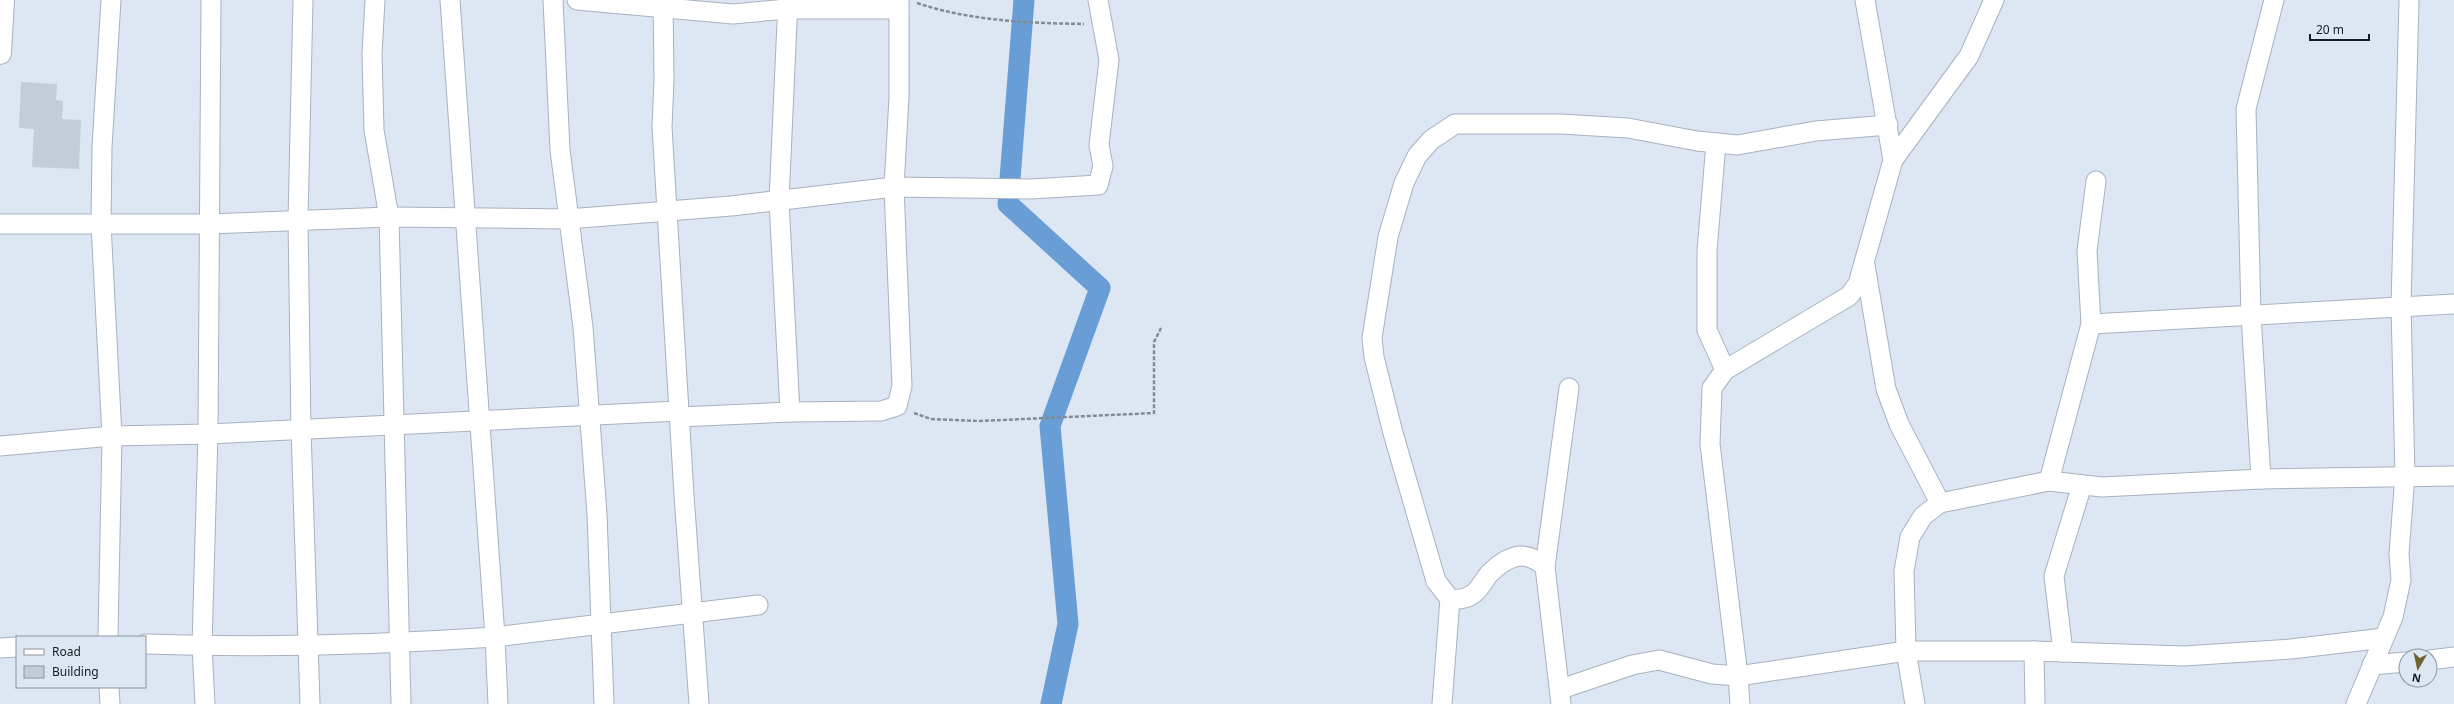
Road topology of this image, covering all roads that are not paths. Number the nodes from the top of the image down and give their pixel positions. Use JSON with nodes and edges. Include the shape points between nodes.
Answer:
{"nodes":[{"id":1,"x":3,"y":0,"type":"edge"},
{"id":2,"x":111,"y":0,"type":"edge"},
{"id":3,"x":211,"y":0,"type":"edge"},
{"id":4,"x":303,"y":0,"type":"edge"},
{"id":5,"x":375,"y":0,"type":"edge"},
{"id":6,"x":450,"y":0,"type":"edge"},
{"id":7,"x":553,"y":0,"type":"edge"},
{"id":8,"x":577,"y":0,"type":"edge"},
{"id":9,"x":1098,"y":0,"type":"edge"},
{"id":10,"x":1865,"y":0,"type":"edge"},
{"id":11,"x":1994,"y":0,"type":"edge"},
{"id":12,"x":2274,"y":0,"type":"edge"},
{"id":13,"x":2409,"y":0,"type":"edge"},
{"id":14,"x":663,"y":4,"type":"edge"},
{"id":15,"x":904,"y":4,"type":"edge"},
{"id":16,"x":788,"y":5,"type":"edge"},
{"id":17,"x":0,"y":53,"type":"edge"},
{"id":18,"x":1888,"y":125,"type":"junction"},
{"id":19,"x":1716,"y":143,"type":"junction"},
{"id":20,"x":1893,"y":160,"type":"junction"},
{"id":21,"x":2096,"y":181,"type":"dead end"},
{"id":22,"x":894,"y":187,"type":"junction"},
{"id":23,"x":779,"y":201,"type":"junction"},
{"id":24,"x":667,"y":211,"type":"junction"},
{"id":25,"x":390,"y":217,"type":"junction"},
{"id":26,"x":467,"y":218,"type":"junction"},
{"id":27,"x":568,"y":219,"type":"junction"},
{"id":28,"x":298,"y":220,"type":"junction"},
{"id":29,"x":0,"y":224,"type":"edge"},
{"id":30,"x":101,"y":224,"type":"junction"},
{"id":31,"x":208,"y":224,"type":"junction"},
{"id":32,"x":1864,"y":262,"type":"junction"},
{"id":33,"x":2454,"y":304,"type":"edge"},
{"id":34,"x":2401,"y":306,"type":"junction"},
{"id":35,"x":2251,"y":316,"type":"junction"},
{"id":36,"x":2091,"y":324,"type":"junction"},
{"id":37,"x":1725,"y":370,"type":"junction"},
{"id":38,"x":1569,"y":388,"type":"dead end"},
{"id":39,"x":790,"y":412,"type":"junction"},
{"id":40,"x":679,"y":414,"type":"junction"},
{"id":41,"x":589,"y":416,"type":"junction"},
{"id":42,"x":479,"y":421,"type":"junction"},
{"id":43,"x":394,"y":424,"type":"junction"},
{"id":44,"x":301,"y":429,"type":"junction"},
{"id":45,"x":208,"y":434,"type":"junction"},
{"id":46,"x":112,"y":436,"type":"junction"},
{"id":47,"x":0,"y":446,"type":"edge"},
{"id":48,"x":2405,"y":475,"type":"junction"},
{"id":49,"x":2454,"y":476,"type":"edge"},
{"id":50,"x":2261,"y":479,"type":"junction"},
{"id":51,"x":2049,"y":481,"type":"junction"},
{"id":52,"x":2082,"y":485,"type":"junction"},
{"id":53,"x":1940,"y":504,"type":"junction"},
{"id":54,"x":1545,"y":567,"type":"junction"},
{"id":55,"x":1450,"y":599,"type":"junction"},
{"id":56,"x":758,"y":605,"type":"dead end"},
{"id":57,"x":693,"y":614,"type":"junction"},
{"id":58,"x":601,"y":624,"type":"junction"},
{"id":59,"x":108,"y":636,"type":"edge"},
{"id":60,"x":495,"y":637,"type":"junction"},
{"id":61,"x":2384,"y":638,"type":"junction"},
{"id":62,"x":146,"y":644,"type":"edge"},
{"id":63,"x":400,"y":644,"type":"junction"},
{"id":64,"x":308,"y":645,"type":"junction"},
{"id":65,"x":202,"y":646,"type":"junction"},
{"id":66,"x":16,"y":647,"type":"edge"},
{"id":67,"x":0,"y":648,"type":"edge"},
{"id":68,"x":1906,"y":651,"type":"junction"},
{"id":69,"x":2034,"y":651,"type":"junction"},
{"id":70,"x":2063,"y":652,"type":"junction"},
{"id":71,"x":2454,"y":657,"type":"edge"},
{"id":72,"x":2438,"y":659,"type":"edge"},
{"id":73,"x":2398,"y":663,"type":"edge"},
{"id":74,"x":2372,"y":665,"type":"junction"},
{"id":75,"x":1738,"y":676,"type":"junction"},
{"id":76,"x":109,"y":688,"type":"edge"},
{"id":77,"x":1561,"y":697,"type":"edge"},
{"id":78,"x":110,"y":704,"type":"edge"},
{"id":79,"x":205,"y":704,"type":"edge"},
{"id":80,"x":310,"y":704,"type":"edge"},
{"id":81,"x":401,"y":704,"type":"edge"},
{"id":82,"x":498,"y":704,"type":"edge"},
{"id":83,"x":604,"y":704,"type":"edge"},
{"id":84,"x":699,"y":704,"type":"edge"},
{"id":85,"x":1442,"y":704,"type":"edge"},
{"id":86,"x":1740,"y":704,"type":"edge"},
{"id":87,"x":1915,"y":704,"type":"edge"},
{"id":88,"x":2035,"y":704,"type":"edge"},
{"id":89,"x":2356,"y":704,"type":"edge"}],
"edges":[{"from":1,"to":17,"type":"street"},
{"from":2,"to":30,"type":"street","via":[[102,147]]},
{"from":3,"to":31,"type":"street"},
{"from":4,"to":28,"type":"street"},
{"from":5,"to":25,"type":"street","via":[[372,54],[374,130]]},
{"from":6,"to":26,"type":"street"},
{"from":7,"to":27,"type":"street","via":[[560,150]]},
{"from":8,"to":14,"type":"street"},
{"from":9,"to":22,"type":"street","via":[[1108,60],[1099,144],[1103,166],[1098,185],[970,190]]},
{"from":10,"to":18,"type":"street"},
{"from":11,"to":20,"type":"street","via":[[1969,56]]},
{"from":12,"to":35,"type":"street","via":[[2246,109]]},
{"from":13,"to":34,"type":"street"},
{"from":14,"to":16,"type":"street","via":[[733,14]]},
{"from":14,"to":24,"type":"street","via":[[662,127]]},
{"from":15,"to":16,"type":"street"},
{"from":15,"to":22,"type":"street"},
{"from":16,"to":23,"type":"street"},
{"from":18,"to":19,"type":"street","via":[[1816,131],[1737,145]]},
{"from":18,"to":20,"type":"street"},
{"from":19,"to":37,"type":"street","via":[[1707,251],[1707,330]]},
{"from":19,"to":55,"type":"street","via":[[1628,128],[1561,124],[1455,124],[1431,140],[1416,156],[1404,183],[1388,237],[1372,338],[1374,357],[1393,433],[1436,581]]},
{"from":20,"to":32,"type":"street"},
{"from":21,"to":36,"type":"street","via":[[2087,251]]},
{"from":22,"to":23,"type":"street"},
{"from":22,"to":39,"type":"street","via":[[902,386],[897,406],[881,411]]},
{"from":23,"to":24,"type":"street"},
{"from":23,"to":39,"type":"street"},
{"from":24,"to":27,"type":"street"},
{"from":24,"to":40,"type":"street"},
{"from":25,"to":26,"type":"street"},
{"from":25,"to":28,"type":"street"},
{"from":25,"to":43,"type":"street"},
{"from":26,"to":27,"type":"street"},
{"from":26,"to":42,"type":"street"},
{"from":27,"to":41,"type":"street","via":[[583,327]]},
{"from":28,"to":31,"type":"street"},
{"from":28,"to":44,"type":"street"},
{"from":29,"to":30,"type":"street"},
{"from":30,"to":31,"type":"street"},
{"from":30,"to":46,"type":"street"},
{"from":31,"to":45,"type":"street"},
{"from":32,"to":37,"type":"street","via":[[1858,284],[1849,296]]},
{"from":32,"to":53,"type":"street","via":[[1886,389],[1899,424]]},
{"from":33,"to":34,"type":"street"},
{"from":34,"to":35,"type":"street"},
{"from":34,"to":48,"type":"street"},
{"from":35,"to":36,"type":"street"},
{"from":35,"to":50,"type":"street"},
{"from":36,"to":51,"type":"street"},
{"from":37,"to":75,"type":"street","via":[[1712,388],[1710,444]]},
{"from":38,"to":54,"type":"street"},
{"from":39,"to":40,"type":"street"},
{"from":40,"to":41,"type":"street"},
{"from":40,"to":57,"type":"street"},
{"from":41,"to":42,"type":"street"},
{"from":41,"to":58,"type":"street","via":[[597,514]]},
{"from":42,"to":43,"type":"street"},
{"from":42,"to":60,"type":"street"},
{"from":43,"to":44,"type":"street"},
{"from":43,"to":63,"type":"street"},
{"from":44,"to":45,"type":"street"},
{"from":44,"to":64,"type":"street"},
{"from":45,"to":46,"type":"street"},
{"from":45,"to":65,"type":"street"},
{"from":46,"to":47,"type":"street"},
{"from":46,"to":59,"type":"street"},
{"from":48,"to":49,"type":"street"},
{"from":48,"to":50,"type":"street"},
{"from":48,"to":61,"type":"street","via":[[2399,554],[2401,580],[2393,617]]},
{"from":50,"to":52,"type":"street","via":[[2102,487]]},
{"from":51,"to":52,"type":"street"},
{"from":51,"to":53,"type":"street"},
{"from":52,"to":70,"type":"street","via":[[2054,576]]},
{"from":53,"to":68,"type":"street","via":[[1923,516],[1910,537],[1904,572]]},
{"from":54,"to":55,"type":"street","via":[[1535,558],[1527,556],[1507,558],[1489,574],[1474,594],[1461,600]]},
{"from":54,"to":77,"type":"street"},
{"from":55,"to":85,"type":"street"},
{"from":56,"to":57,"type":"street"},
{"from":57,"to":58,"type":"street"},
{"from":57,"to":84,"type":"street"},
{"from":58,"to":60,"type":"street"},
{"from":58,"to":83,"type":"street"},
{"from":60,"to":63,"type":"street"},
{"from":60,"to":82,"type":"street"},
{"from":61,"to":70,"type":"street","via":[[2291,649],[2184,656]]},
{"from":61,"to":74,"type":"street"},
{"from":62,"to":65,"type":"street"},
{"from":63,"to":64,"type":"street"},
{"from":63,"to":81,"type":"street"},
{"from":64,"to":65,"type":"street"},
{"from":64,"to":80,"type":"street"},
{"from":65,"to":79,"type":"street"},
{"from":66,"to":67,"type":"street"},
{"from":68,"to":69,"type":"street"},
{"from":68,"to":75,"type":"street"},
{"from":68,"to":87,"type":"street"},
{"from":69,"to":70,"type":"street"},
{"from":69,"to":88,"type":"street"},
{"from":71,"to":72,"type":"street"},
{"from":73,"to":74,"type":"street"},
{"from":74,"to":89,"type":"street"},
{"from":75,"to":77,"type":"street","via":[[1712,674],[1659,660],[1632,665]]},
{"from":75,"to":86,"type":"street"},
{"from":76,"to":78,"type":"street"}]}
